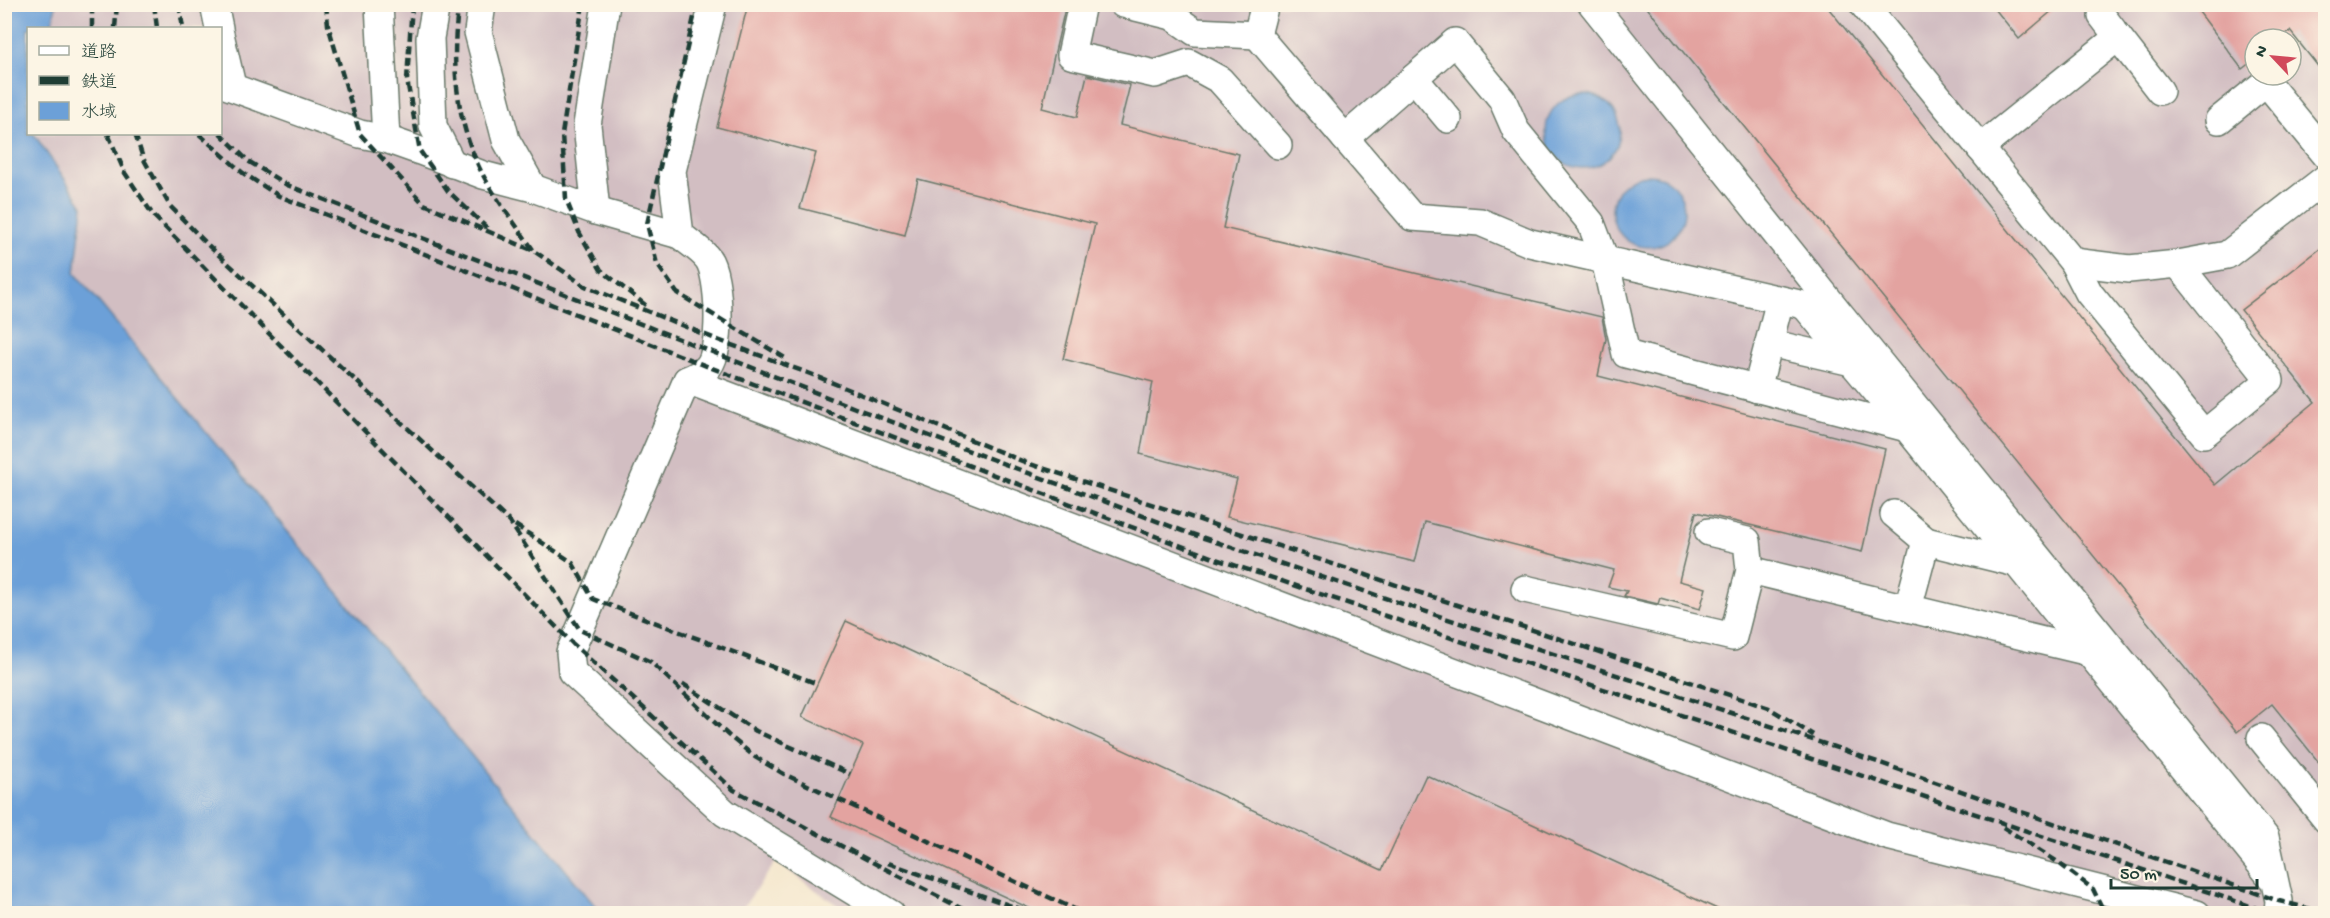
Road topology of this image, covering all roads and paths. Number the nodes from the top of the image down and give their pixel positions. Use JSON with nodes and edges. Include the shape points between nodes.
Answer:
{"nodes":[{"id":1,"x":214,"y":4,"type":"edge"},
{"id":2,"x":379,"y":4,"type":"edge"},
{"id":3,"x":435,"y":4,"type":"edge"},
{"id":4,"x":482,"y":4,"type":"edge"},
{"id":5,"x":606,"y":4,"type":"edge"},
{"id":6,"x":713,"y":4,"type":"edge"},
{"id":7,"x":1083,"y":4,"type":"edge"},
{"id":8,"x":1123,"y":4,"type":"edge"},
{"id":9,"x":1265,"y":4,"type":"edge"},
{"id":10,"x":1592,"y":4,"type":"edge"},
{"id":11,"x":1863,"y":4,"type":"edge"},
{"id":12,"x":219,"y":27,"type":"edge"},
{"id":13,"x":1195,"y":32,"type":"junction"},
{"id":14,"x":1257,"y":35,"type":"junction"},
{"id":15,"x":222,"y":51,"type":"edge"},
{"id":16,"x":1189,"y":63,"type":"junction"},
{"id":17,"x":1414,"y":78,"type":"junction"},
{"id":18,"x":226,"y":85,"type":"edge"},
{"id":19,"x":2160,"y":91,"type":"dead end"},
{"id":20,"x":1448,"y":120,"type":"dead end"},
{"id":21,"x":2219,"y":120,"type":"dead end"},
{"id":22,"x":1345,"y":138,"type":"junction"},
{"id":23,"x":386,"y":139,"type":"junction"},
{"id":24,"x":1278,"y":145,"type":"dead end"},
{"id":25,"x":1980,"y":148,"type":"junction"},
{"id":26,"x":2325,"y":155,"type":"edge"},
{"id":27,"x":452,"y":164,"type":"junction"},
{"id":28,"x":2325,"y":178,"type":"edge"},
{"id":29,"x":533,"y":188,"type":"junction"},
{"id":30,"x":597,"y":211,"type":"junction"},
{"id":31,"x":680,"y":235,"type":"junction"},
{"id":32,"x":1605,"y":260,"type":"junction"},
{"id":33,"x":2073,"y":262,"type":"junction"},
{"id":34,"x":2178,"y":264,"type":"junction"},
{"id":35,"x":1793,"y":303,"type":"junction"},
{"id":36,"x":1840,"y":314,"type":"junction"},
{"id":37,"x":1769,"y":343,"type":"junction"},
{"id":38,"x":1852,"y":362,"type":"junction"},
{"id":39,"x":687,"y":381,"type":"junction"},
{"id":40,"x":1757,"y":388,"type":"junction"},
{"id":41,"x":1907,"y":428,"type":"junction"},
{"id":42,"x":1894,"y":514,"type":"dead end"},
{"id":43,"x":1709,"y":532,"type":"dead end"},
{"id":44,"x":1926,"y":541,"type":"junction"},
{"id":45,"x":2016,"y":563,"type":"junction"},
{"id":46,"x":1750,"y":570,"type":"junction"},
{"id":47,"x":1525,"y":589,"type":"dead end"},
{"id":48,"x":1908,"y":608,"type":"junction"},
{"id":49,"x":2089,"y":652,"type":"junction"},
{"id":50,"x":2261,"y":738,"type":"dead end"},
{"id":51,"x":2325,"y":819,"type":"edge"},
{"id":52,"x":2275,"y":881,"type":"junction"},
{"id":53,"x":891,"y":914,"type":"edge"},
{"id":54,"x":2197,"y":914,"type":"edge"},
{"id":55,"x":2278,"y":914,"type":"edge"}],
"edges":[{"from":1,"to":12,"type":"street"},
{"from":2,"to":23,"type":"street"},
{"from":3,"to":27,"type":"street","via":[[430,38],[433,126]]},
{"from":4,"to":29,"type":"street","via":[[478,32],[506,140]]},
{"from":5,"to":30,"type":"street","via":[[586,125]]},
{"from":6,"to":31,"type":"street","via":[[672,171]]},
{"from":7,"to":16,"type":"street","via":[[1071,55],[1155,74]]},
{"from":8,"to":13,"type":"street","via":[[1172,16]]},
{"from":9,"to":14,"type":"street"},
{"from":10,"to":36,"type":"street"},
{"from":11,"to":25,"type":"street"},
{"from":13,"to":14,"type":"street"},
{"from":13,"to":16,"type":"street"},
{"from":14,"to":22,"type":"street"},
{"from":15,"to":18,"type":"street"},
{"from":16,"to":24,"type":"street","via":[[1220,80]]},
{"from":17,"to":20,"type":"street"},
{"from":17,"to":22,"type":"street"},
{"from":17,"to":32,"type":"street","via":[[1455,42],[1502,99],[1516,131],[1591,223]]},
{"from":18,"to":23,"type":"street","via":[[360,134]]},
{"from":19,"to":25,"type":"street","via":[[2110,27]]},
{"from":21,"to":26,"type":"street","via":[[2266,82]]},
{"from":22,"to":32,"type":"street","via":[[1412,217],[1480,222],[1530,243]]},
{"from":23,"to":27,"type":"street"},
{"from":25,"to":33,"type":"street"},
{"from":27,"to":29,"type":"street"},
{"from":28,"to":34,"type":"street","via":[[2227,255]]},
{"from":29,"to":30,"type":"street"},
{"from":30,"to":31,"type":"street"},
{"from":31,"to":39,"type":"street","via":[[709,259],[719,320],[718,340],[709,367]]},
{"from":32,"to":35,"type":"street"},
{"from":32,"to":40,"type":"street","via":[[1626,354]]},
{"from":33,"to":34,"type":"street","via":[[2129,269]]},
{"from":33,"to":34,"type":"street","via":[[2089,293],[2204,434],[2270,380]]},
{"from":35,"to":36,"type":"street"},
{"from":35,"to":37,"type":"street"},
{"from":35,"to":38,"type":"street"},
{"from":36,"to":52,"type":"street","via":[[2265,837]]},
{"from":37,"to":38,"type":"street"},
{"from":37,"to":40,"type":"street"},
{"from":38,"to":41,"type":"street"},
{"from":39,"to":53,"type":"street","via":[[570,652],[572,672],[725,813]]},
{"from":39,"to":54,"type":"street","via":[[1887,836]]},
{"from":40,"to":41,"type":"street"},
{"from":41,"to":45,"type":"street"},
{"from":42,"to":44,"type":"street"},
{"from":43,"to":46,"type":"street","via":[[1747,541]]},
{"from":44,"to":45,"type":"street"},
{"from":44,"to":48,"type":"street"},
{"from":45,"to":49,"type":"street"},
{"from":46,"to":47,"type":"street","via":[[1732,638]]},
{"from":46,"to":48,"type":"street"},
{"from":48,"to":49,"type":"street"},
{"from":49,"to":52,"type":"street"},
{"from":50,"to":51,"type":"street"},
{"from":52,"to":55,"type":"street"}]}
